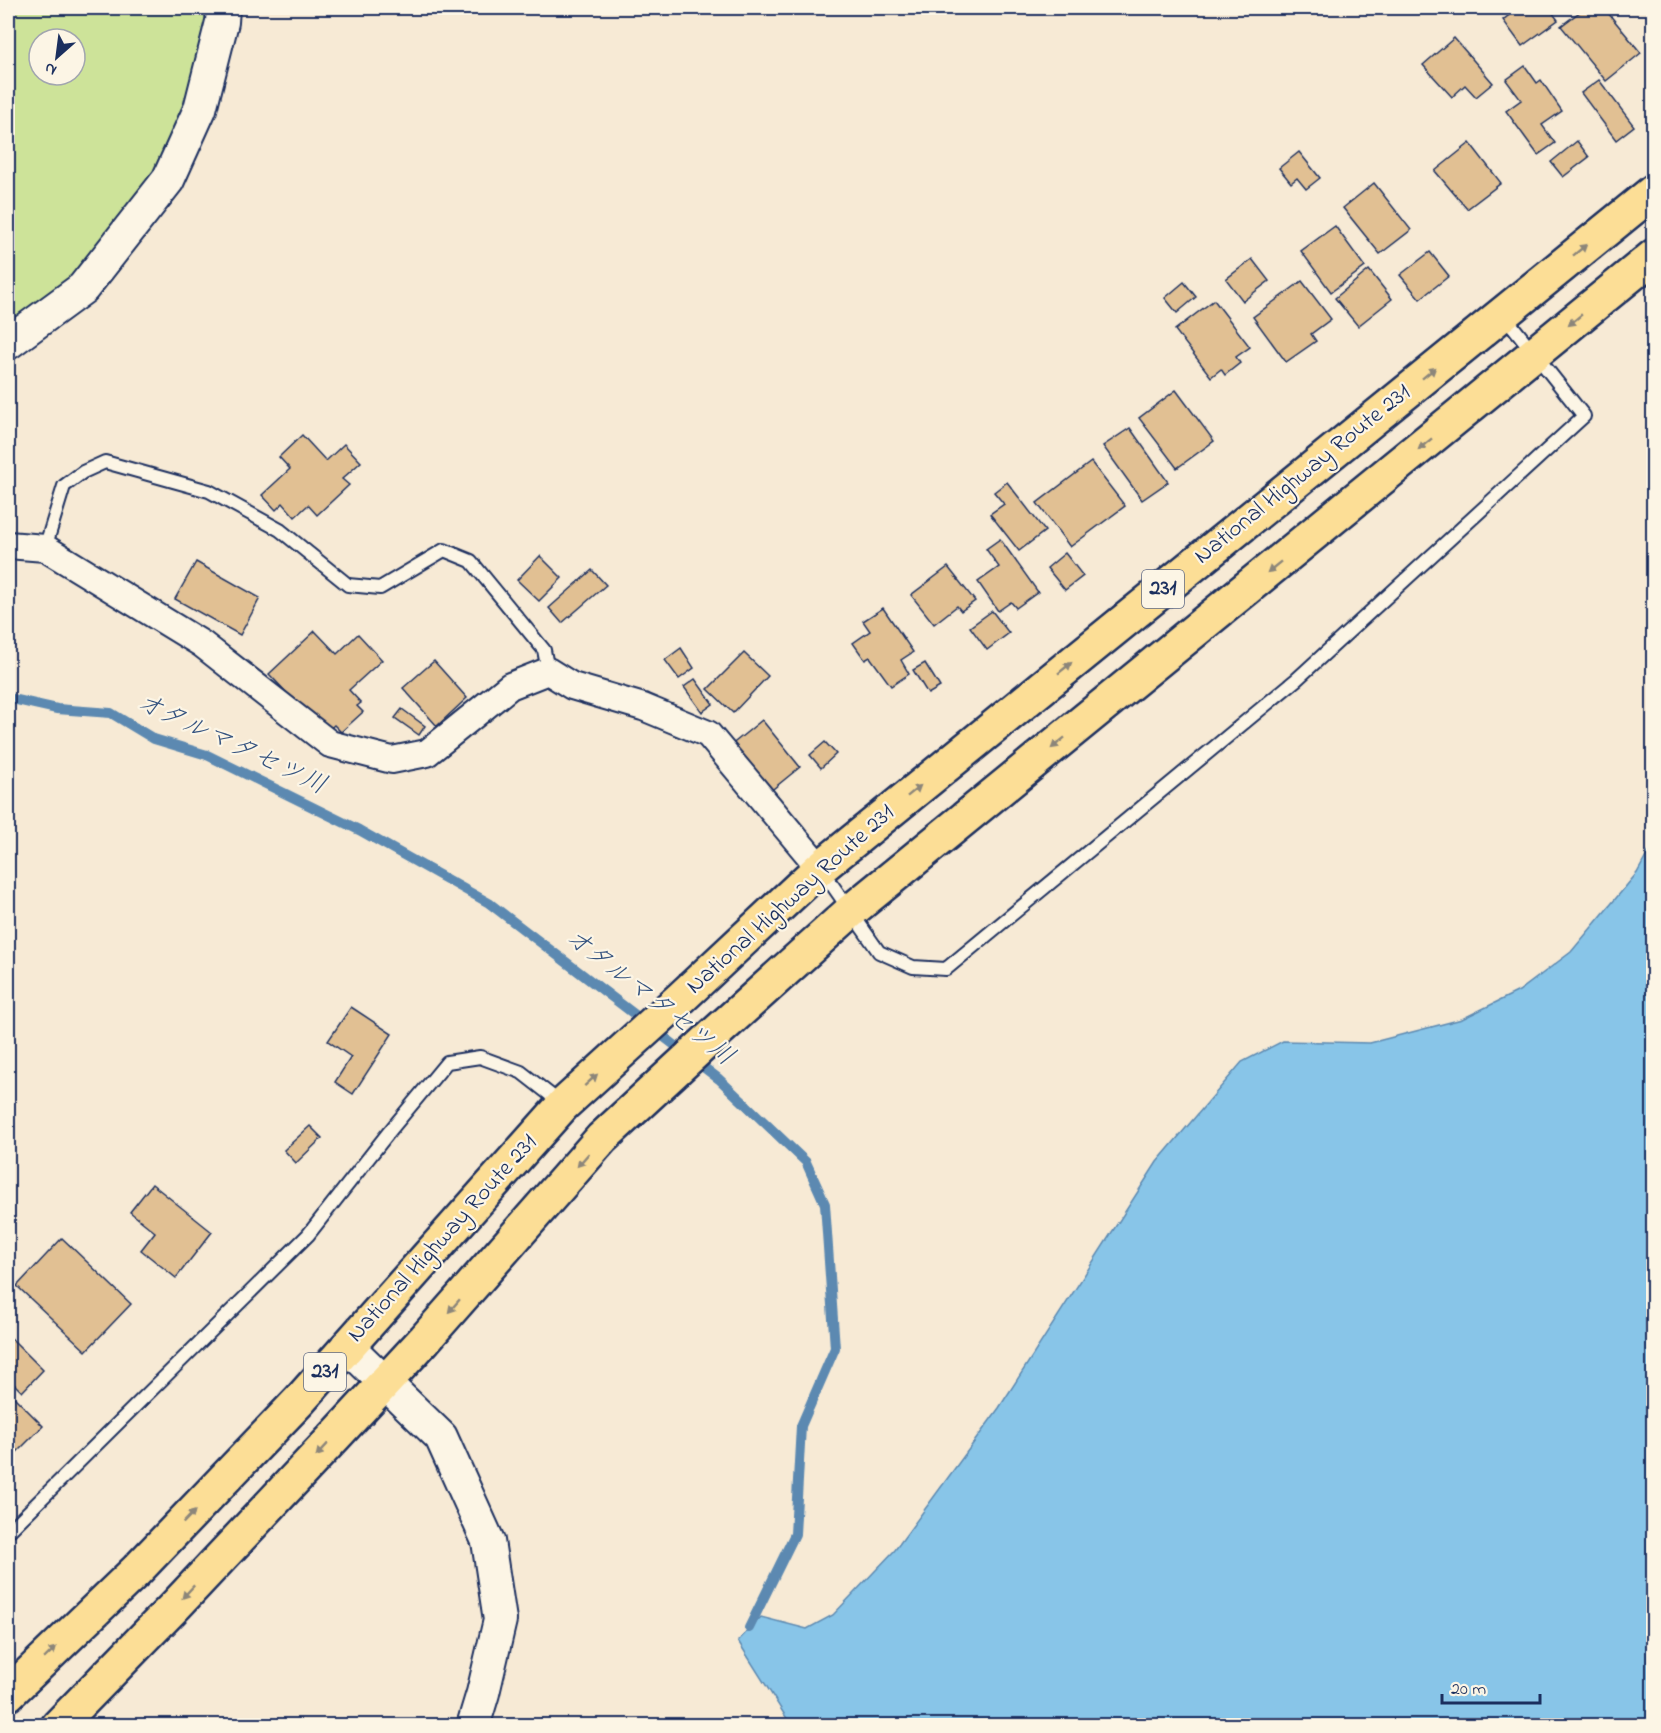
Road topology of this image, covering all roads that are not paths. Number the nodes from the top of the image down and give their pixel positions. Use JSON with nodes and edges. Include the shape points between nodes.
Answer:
{"nodes":[{"id":1,"x":223,"y":8,"type":"edge"},
{"id":2,"x":1653,"y":191,"type":"edge"},
{"id":3,"x":1653,"y":256,"type":"edge"},
{"id":4,"x":1503,"y":314,"type":"junction"},
{"id":5,"x":8,"y":343,"type":"edge"},
{"id":6,"x":1536,"y":354,"type":"junction"},
{"id":7,"x":8,"y":545,"type":"edge"},
{"id":8,"x":45,"y":548,"type":"junction"},
{"id":9,"x":548,"y":672,"type":"junction"},
{"id":10,"x":820,"y":868,"type":"junction"},
{"id":11,"x":851,"y":911,"type":"junction"},
{"id":12,"x":563,"y":1105,"type":"junction"},
{"id":13,"x":347,"y":1346,"type":"junction"},
{"id":14,"x":385,"y":1382,"type":"junction"},
{"id":15,"x":8,"y":1532,"type":"edge"},
{"id":16,"x":8,"y":1694,"type":"edge"},
{"id":17,"x":58,"y":1725,"type":"edge"},
{"id":18,"x":473,"y":1725,"type":"edge"}],
"edges":[{"from":1,"to":5,"type":"street","via":[[200,109],[168,180],[83,288]]},
{"from":4,"to":2,"type":"highway","name":"National Highway Route 231","number":"231","one_way":true},
{"from":3,"to":6,"type":"highway","name":"National Highway Route 231","number":"231","one_way":true},
{"from":4,"to":6,"type":"lane"},
{"from":10,"to":4,"type":"highway","name":"National Highway Route 231","number":"231","one_way":true},
{"from":6,"to":11,"type":"highway","name":"National Highway Route 231","number":"231","one_way":true},
{"from":6,"to":11,"type":"lane","via":[[1584,416],[1297,679],[946,969],[913,967],[879,952]]},
{"from":7,"to":8,"type":"street"},
{"from":8,"to":9,"type":"street","via":[[202,644],[330,744],[392,760],[427,753],[510,686]]},
{"from":8,"to":9,"type":"lane","via":[[64,486],[105,462],[209,491],[280,530],[348,585],[380,588],[444,550],[471,561],[544,650]]},
{"from":9,"to":10,"type":"street","via":[[572,686],[643,707],[708,734]]},
{"from":10,"to":11,"type":"lane"},
{"from":12,"to":10,"type":"highway","name":"National Highway Route 231","number":"231","one_way":true},
{"from":11,"to":14,"type":"highway","name":"National Highway Route 231","number":"231","one_way":true,"via":[[602,1138]]},
{"from":12,"to":13,"type":"highway","name":"National Highway Route 231","number":"231"},
{"from":12,"to":15,"type":"lane","via":[[521,1072],[480,1057],[447,1062],[308,1236]]},
{"from":13,"to":14,"type":"street"},
{"from":16,"to":13,"type":"highway","name":"National Highway Route 231","number":"231","one_way":true,"via":[[137,1570]]},
{"from":14,"to":17,"type":"highway","name":"National Highway Route 231","number":"231","one_way":true},
{"from":14,"to":18,"type":"street","via":[[441,1437],[488,1541],[500,1620]]}]}
